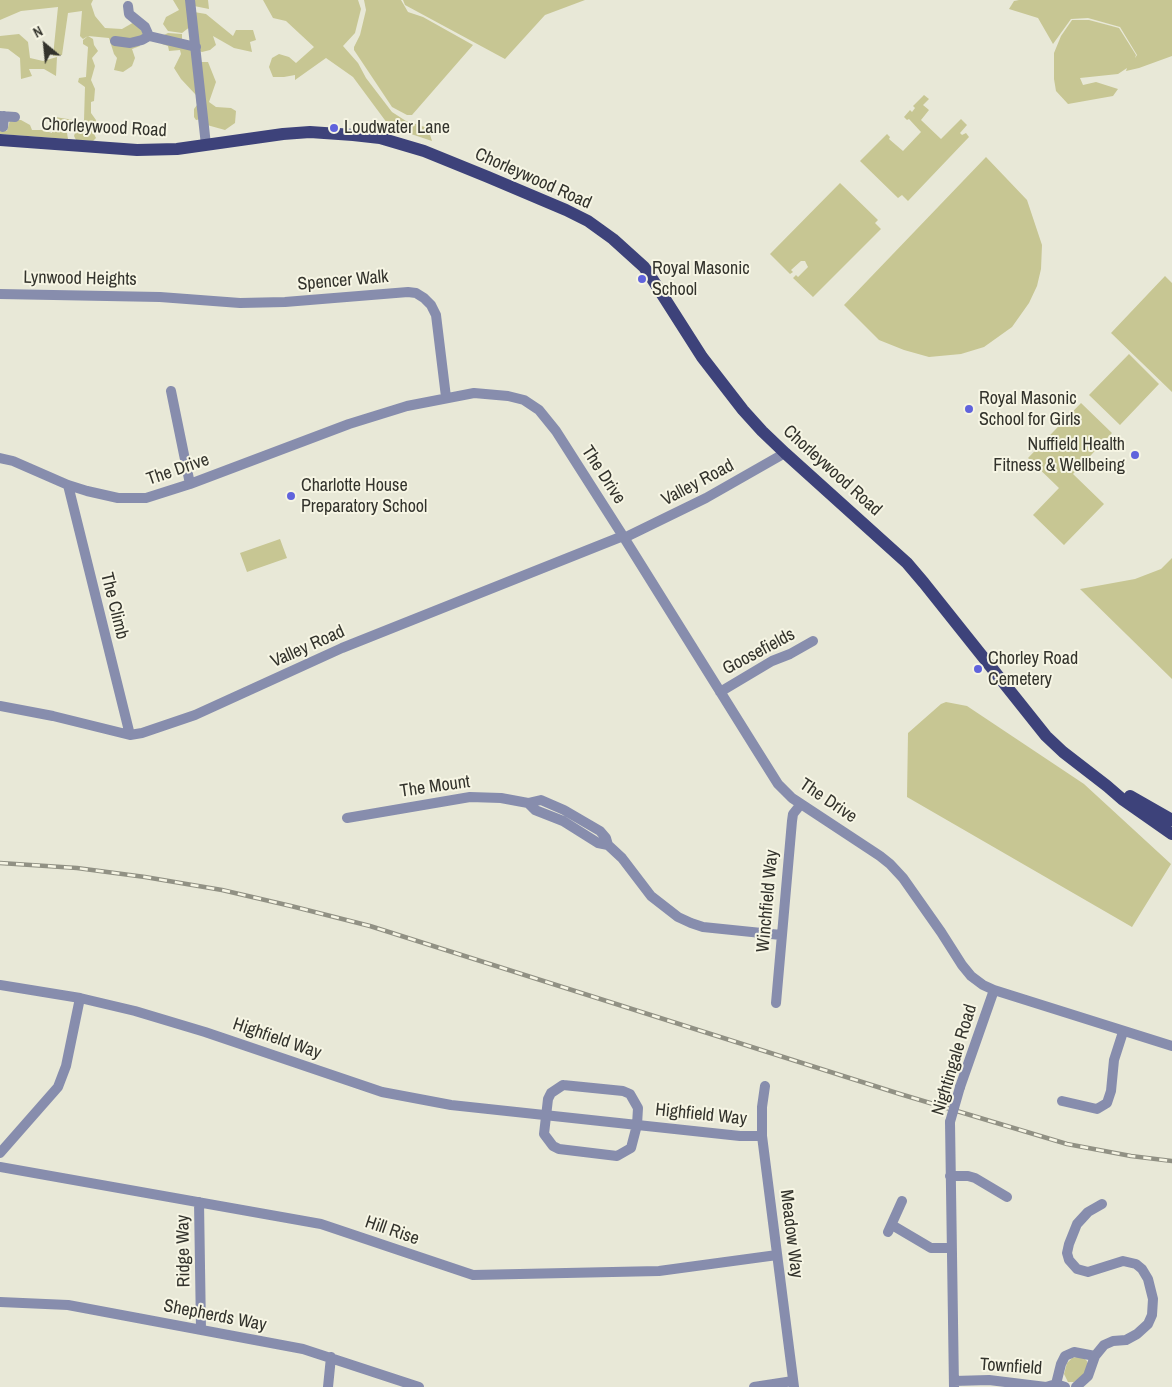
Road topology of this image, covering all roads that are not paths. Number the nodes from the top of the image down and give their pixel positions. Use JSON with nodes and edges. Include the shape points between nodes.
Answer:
{"nodes":[{"id":1,"x":190,"y":0,"type":"edge"},
{"id":2,"x":128,"y":6,"type":"dead end"},
{"id":3,"x":149,"y":36,"type":"junction"},
{"id":4,"x":115,"y":41,"type":"dead end"},
{"id":5,"x":196,"y":47,"type":"junction"},
{"id":6,"x":2,"y":116,"type":"edge"},
{"id":7,"x":15,"y":117,"type":"dead end"},
{"id":8,"x":3,"y":127,"type":"dead end"},
{"id":9,"x":3,"y":143,"type":"edge"},
{"id":10,"x":206,"y":145,"type":"junction"},
{"id":11,"x":0,"y":294,"type":"edge"},
{"id":12,"x":160,"y":297,"type":"joint"},
{"id":13,"x":171,"y":391,"type":"dead end"},
{"id":14,"x":446,"y":397,"type":"junction"},
{"id":15,"x":785,"y":453,"type":"junction"},
{"id":16,"x":0,"y":458,"type":"edge"},
{"id":17,"x":190,"y":484,"type":"junction"},
{"id":18,"x":68,"y":485,"type":"junction"},
{"id":19,"x":624,"y":537,"type":"junction"},
{"id":20,"x":813,"y":641,"type":"dead end"},
{"id":21,"x":720,"y":692,"type":"junction"},
{"id":22,"x":0,"y":706,"type":"edge"},
{"id":23,"x":130,"y":735,"type":"junction"},
{"id":24,"x":1107,"y":786,"type":"junction"},
{"id":25,"x":801,"y":804,"type":"junction"},
{"id":26,"x":347,"y":818,"type":"dead end"},
{"id":27,"x":1172,"y":820,"type":"edge"},
{"id":28,"x":1172,"y":834,"type":"edge"},
{"id":29,"x":781,"y":936,"type":"junction"},
{"id":30,"x":0,"y":985,"type":"edge"},
{"id":31,"x":994,"y":990,"type":"junction"},
{"id":32,"x":80,"y":998,"type":"junction"},
{"id":33,"x":776,"y":1003,"type":"dead end"},
{"id":34,"x":1123,"y":1032,"type":"junction"},
{"id":35,"x":1172,"y":1046,"type":"edge"},
{"id":36,"x":765,"y":1086,"type":"dead end"},
{"id":37,"x":1062,"y":1102,"type":"dead end"},
{"id":38,"x":546,"y":1115,"type":"junction"},
{"id":39,"x":637,"y":1125,"type":"junction"},
{"id":40,"x":762,"y":1136,"type":"junction"},
{"id":41,"x":0,"y":1153,"type":"edge"},
{"id":42,"x":0,"y":1166,"type":"edge"},
{"id":43,"x":950,"y":1176,"type":"junction"},
{"id":44,"x":1007,"y":1198,"type":"dead end"},
{"id":45,"x":902,"y":1201,"type":"dead end"},
{"id":46,"x":199,"y":1202,"type":"junction"},
{"id":47,"x":1102,"y":1204,"type":"dead end"},
{"id":48,"x":952,"y":1248,"type":"junction"},
{"id":49,"x":777,"y":1255,"type":"junction"},
{"id":50,"x":0,"y":1302,"type":"edge"},
{"id":51,"x":201,"y":1330,"type":"junction"},
{"id":52,"x":1095,"y":1356,"type":"junction"},
{"id":53,"x":330,"y":1357,"type":"junction"},
{"id":54,"x":794,"y":1384,"type":"edge"},
{"id":55,"x":954,"y":1384,"type":"edge"},
{"id":56,"x":1061,"y":1386,"type":"edge"},
{"id":57,"x":328,"y":1387,"type":"edge"},
{"id":58,"x":419,"y":1387,"type":"edge"},
{"id":59,"x":754,"y":1387,"type":"edge"},
{"id":60,"x":1076,"y":1387,"type":"edge"}],
"edges":[{"from":1,"to":5,"type":"street"},
{"from":2,"to":3,"type":"street","via":[[129,14],[145,27]]},
{"from":3,"to":4,"type":"street","via":[[130,43]]},
{"from":3,"to":5,"type":"street"},
{"from":5,"to":10,"type":"street"},
{"from":6,"to":7,"type":"street"},
{"from":6,"to":8,"type":"street"},
{"from":9,"to":10,"type":"main road","name":"Chorleywood Road","via":[[137,150]]},
{"from":10,"to":15,"type":"main road","name":"Chorleywood Road","via":[[310,132],[380,138],[424,151],[588,221],[613,239],[652,277],[702,357],[743,410]]},
{"from":11,"to":12,"type":"street","name":"Lynwood Heights"},
{"from":12,"to":14,"type":"street","name":"Spencer Walk","via":[[240,303],[416,294],[431,305],[436,315]]},
{"from":13,"to":17,"type":"street"},
{"from":14,"to":17,"type":"street","name":"The Drive","via":[[380,413]]},
{"from":14,"to":19,"type":"street","name":"The Drive","via":[[482,393],[508,396],[532,404],[556,431]]},
{"from":15,"to":19,"type":"street","name":"Valley Road","via":[[706,498]]},
{"from":15,"to":24,"type":"main road","name":"Chorleywood Road","via":[[907,563],[1046,736]]},
{"from":16,"to":18,"type":"street","name":"The Drive"},
{"from":17,"to":18,"type":"street","name":"The Drive","via":[[146,498],[132,499]]},
{"from":18,"to":23,"type":"street","name":"The Climb"},
{"from":19,"to":21,"type":"street","name":"The Drive"},
{"from":19,"to":23,"type":"street","name":"Valley Road","via":[[342,648],[195,715]]},
{"from":20,"to":21,"type":"street","name":"Goosefields"},
{"from":21,"to":25,"type":"street","name":"The Drive","via":[[778,784]]},
{"from":22,"to":23,"type":"street","name":"Valley Road"},
{"from":24,"to":27,"type":"main road"},
{"from":24,"to":28,"type":"main road"},
{"from":25,"to":29,"type":"street","name":"Winchfield Way","via":[[792,820]]},
{"from":25,"to":31,"type":"street","name":"The Drive","via":[[890,864],[971,976]]},
{"from":26,"to":29,"type":"street","name":"The Mount","via":[[470,797],[528,803],[541,800],[600,831],[651,896],[678,917],[703,927]]},
{"from":29,"to":33,"type":"street","name":"Winchfield Way"},
{"from":30,"to":32,"type":"street","name":"Highfield Way"},
{"from":31,"to":34,"type":"street","name":"Nightingale Road"},
{"from":31,"to":43,"type":"street","name":"Nightingale Road","bridge":true,"via":[[950,1122]]},
{"from":32,"to":38,"type":"street","name":"Highfield Way","via":[[205,1032],[382,1092],[451,1105]]},
{"from":32,"to":41,"type":"street","via":[[66,1066],[58,1087]]},
{"from":34,"to":35,"type":"street","name":"Nightingale Road"},
{"from":34,"to":37,"type":"street","via":[[1114,1060],[1112,1091],[1107,1104],[1096,1109]]},
{"from":36,"to":40,"type":"street","name":"Meadow Way"},
{"from":38,"to":39,"type":"street","name":"Highfield Way"},
{"from":38,"to":39,"type":"street","name":"Highfield Way","via":[[550,1096],[563,1085],[623,1091],[630,1094],[637,1105]]},
{"from":38,"to":39,"type":"street","name":"Highfield Way","via":[[544,1134],[558,1150],[620,1155],[633,1145]]},
{"from":39,"to":40,"type":"street","name":"Highfield Way"},
{"from":40,"to":49,"type":"street","name":"Meadow Way"},
{"from":42,"to":46,"type":"street","name":"Hill Rise"},
{"from":43,"to":44,"type":"street","via":[[975,1178]]},
{"from":43,"to":48,"type":"street","name":"Nightingale Road"},
{"from":45,"to":48,"type":"street","via":[[890,1229],[931,1248]]},
{"from":46,"to":49,"type":"street","name":"Hill Rise","via":[[321,1224],[473,1275],[659,1271]]},
{"from":46,"to":51,"type":"street","name":"Ridge Way"},
{"from":47,"to":52,"type":"street","via":[[1077,1224],[1067,1253],[1069,1260],[1076,1269],[1088,1272],[1123,1261],[1136,1264],[1146,1274],[1153,1307],[1151,1320],[1143,1330],[1126,1340],[1109,1342]]},
{"from":48,"to":55,"type":"street","name":"Nightingale Road"},
{"from":49,"to":54,"type":"street","name":"Meadow Way"},
{"from":50,"to":51,"type":"street","name":"Shepherds Way","via":[[68,1305]]},
{"from":51,"to":53,"type":"street","name":"Shepherds Way"},
{"from":52,"to":56,"type":"street","via":[[1074,1352],[1065,1356],[1061,1364]]},
{"from":52,"to":60,"type":"street","via":[[1088,1376]]},
{"from":53,"to":57,"type":"street"},
{"from":53,"to":58,"type":"street","name":"Shepherds Way"},
{"from":54,"to":59,"type":"street"},
{"from":55,"to":56,"type":"street","name":"Townfield","via":[[989,1380]]}]}
